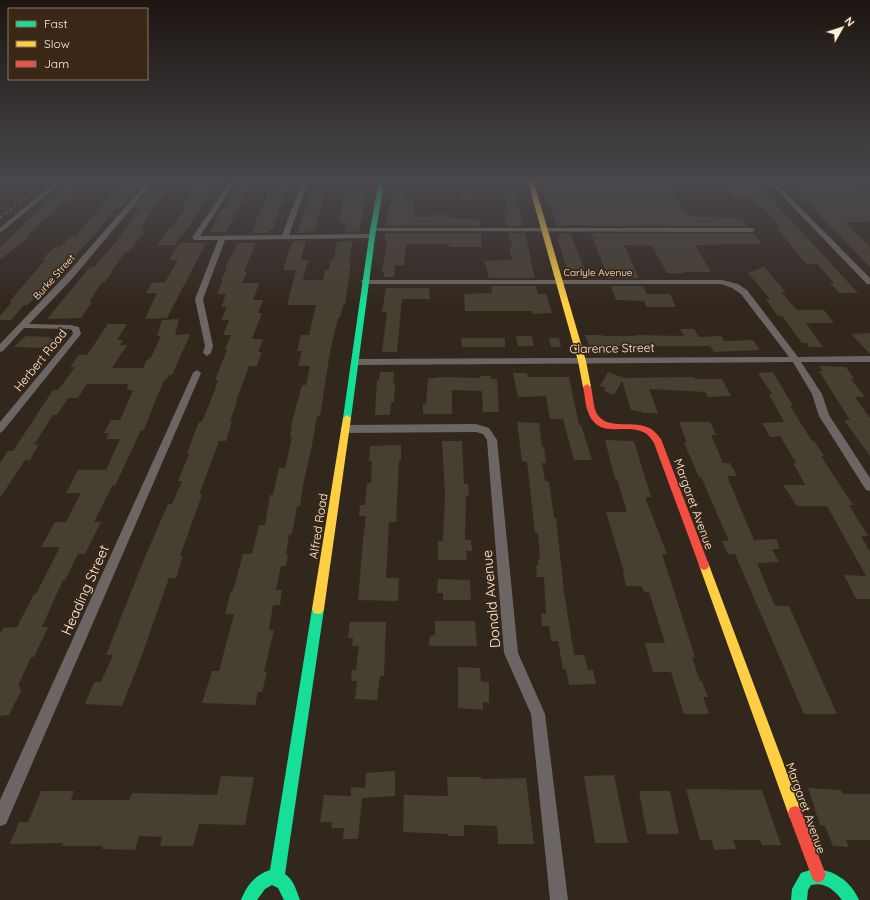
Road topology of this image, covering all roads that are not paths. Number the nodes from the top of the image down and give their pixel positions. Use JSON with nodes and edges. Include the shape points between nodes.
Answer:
{"nodes":[{"id":1,"x":12,"y":221,"type":"edge"},
{"id":2,"x":117,"y":221,"type":"edge"},
{"id":3,"x":207,"y":221,"type":"edge"},
{"id":4,"x":290,"y":221,"type":"edge"},
{"id":5,"x":375,"y":221,"type":"edge"},
{"id":6,"x":541,"y":221,"type":"edge"},
{"id":7,"x":810,"y":221,"type":"edge"},
{"id":8,"x":543,"y":230,"type":"junction"},
{"id":9,"x":752,"y":230,"type":"dead end"},
{"id":10,"x":0,"y":231,"type":"edge"},
{"id":11,"x":373,"y":233,"type":"junction"},
{"id":12,"x":284,"y":237,"type":"junction"},
{"id":13,"x":222,"y":239,"type":"junction"},
{"id":14,"x":365,"y":282,"type":"junction"},
{"id":15,"x":558,"y":282,"type":"junction"},
{"id":16,"x":870,"y":282,"type":"edge"},
{"id":17,"x":22,"y":326,"type":"junction"},
{"id":18,"x":0,"y":349,"type":"edge"},
{"id":19,"x":207,"y":353,"type":"dead end"},
{"id":20,"x":794,"y":359,"type":"junction"},
{"id":21,"x":870,"y":359,"type":"edge"},
{"id":22,"x":582,"y":361,"type":"junction"},
{"id":23,"x":355,"y":362,"type":"junction"},
{"id":24,"x":197,"y":373,"type":"dead end"},
{"id":25,"x":1,"y":427,"type":"edge"},
{"id":26,"x":346,"y":429,"type":"junction"},
{"id":27,"x":870,"y":487,"type":"edge"},
{"id":28,"x":0,"y":818,"type":"edge"},
{"id":29,"x":818,"y":875,"type":"junction"},
{"id":30,"x":277,"y":877,"type":"junction"},
{"id":31,"x":249,"y":900,"type":"edge"},
{"id":32,"x":292,"y":900,"type":"edge"},
{"id":33,"x":559,"y":900,"type":"edge"},
{"id":34,"x":799,"y":900,"type":"edge"},
{"id":35,"x":851,"y":900,"type":"edge"}],
"edges":[{"from":1,"to":10,"type":"street"},
{"from":2,"to":17,"type":"street","name":"Burke Street"},
{"from":3,"to":13,"type":"street","via":[[195,238]]},
{"from":4,"to":12,"type":"street"},
{"from":5,"to":11,"type":"street","name":"Alfred Road"},
{"from":6,"to":8,"type":"street","name":"Margaret Avenue"},
{"from":7,"to":16,"type":"street"},
{"from":8,"to":9,"type":"street"},
{"from":8,"to":11,"type":"street"},
{"from":8,"to":15,"type":"street","name":"Margaret Avenue"},
{"from":11,"to":12,"type":"street"},
{"from":11,"to":14,"type":"street","name":"Alfred Road"},
{"from":12,"to":13,"type":"street"},
{"from":13,"to":19,"type":"street","via":[[199,299],[209,346]]},
{"from":14,"to":15,"type":"street","name":"Carlyle Avenue"},
{"from":14,"to":23,"type":"street","name":"Alfred Road"},
{"from":15,"to":20,"type":"street","name":"Carlyle Avenue","via":[[722,282],[735,286],[744,292]]},
{"from":15,"to":22,"type":"street","name":"Margaret Avenue"},
{"from":17,"to":18,"type":"street","name":"Burke Street"},
{"from":17,"to":25,"type":"street","name":"Herbert Road","via":[[70,327],[76,329],[77,334]]},
{"from":20,"to":21,"type":"street","name":"Clarence Street"},
{"from":20,"to":22,"type":"street","name":"Clarence Street"},
{"from":20,"to":27,"type":"street","name":"Carlyle Avenue","via":[[817,394],[824,416]]},
{"from":22,"to":23,"type":"street","name":"Clarence Street"},
{"from":22,"to":29,"type":"street","name":"Margaret Avenue","via":[[593,415],[600,424],[611,427],[636,427],[649,431],[658,441]]},
{"from":23,"to":26,"type":"street","name":"Alfred Road"},
{"from":24,"to":28,"type":"street","name":"Heading Street"},
{"from":26,"to":30,"type":"street","name":"Alfred Road"},
{"from":26,"to":33,"type":"street","name":"Donald Avenue","via":[[476,428],[486,431],[492,440],[511,653],[538,714]]},
{"from":29,"to":34,"type":"street","via":[[806,878],[800,889]]},
{"from":29,"to":35,"type":"street","via":[[827,877],[843,888]]},
{"from":30,"to":31,"type":"street","via":[[262,880],[255,887]]},
{"from":30,"to":32,"type":"street","via":[[287,884]]}]}
